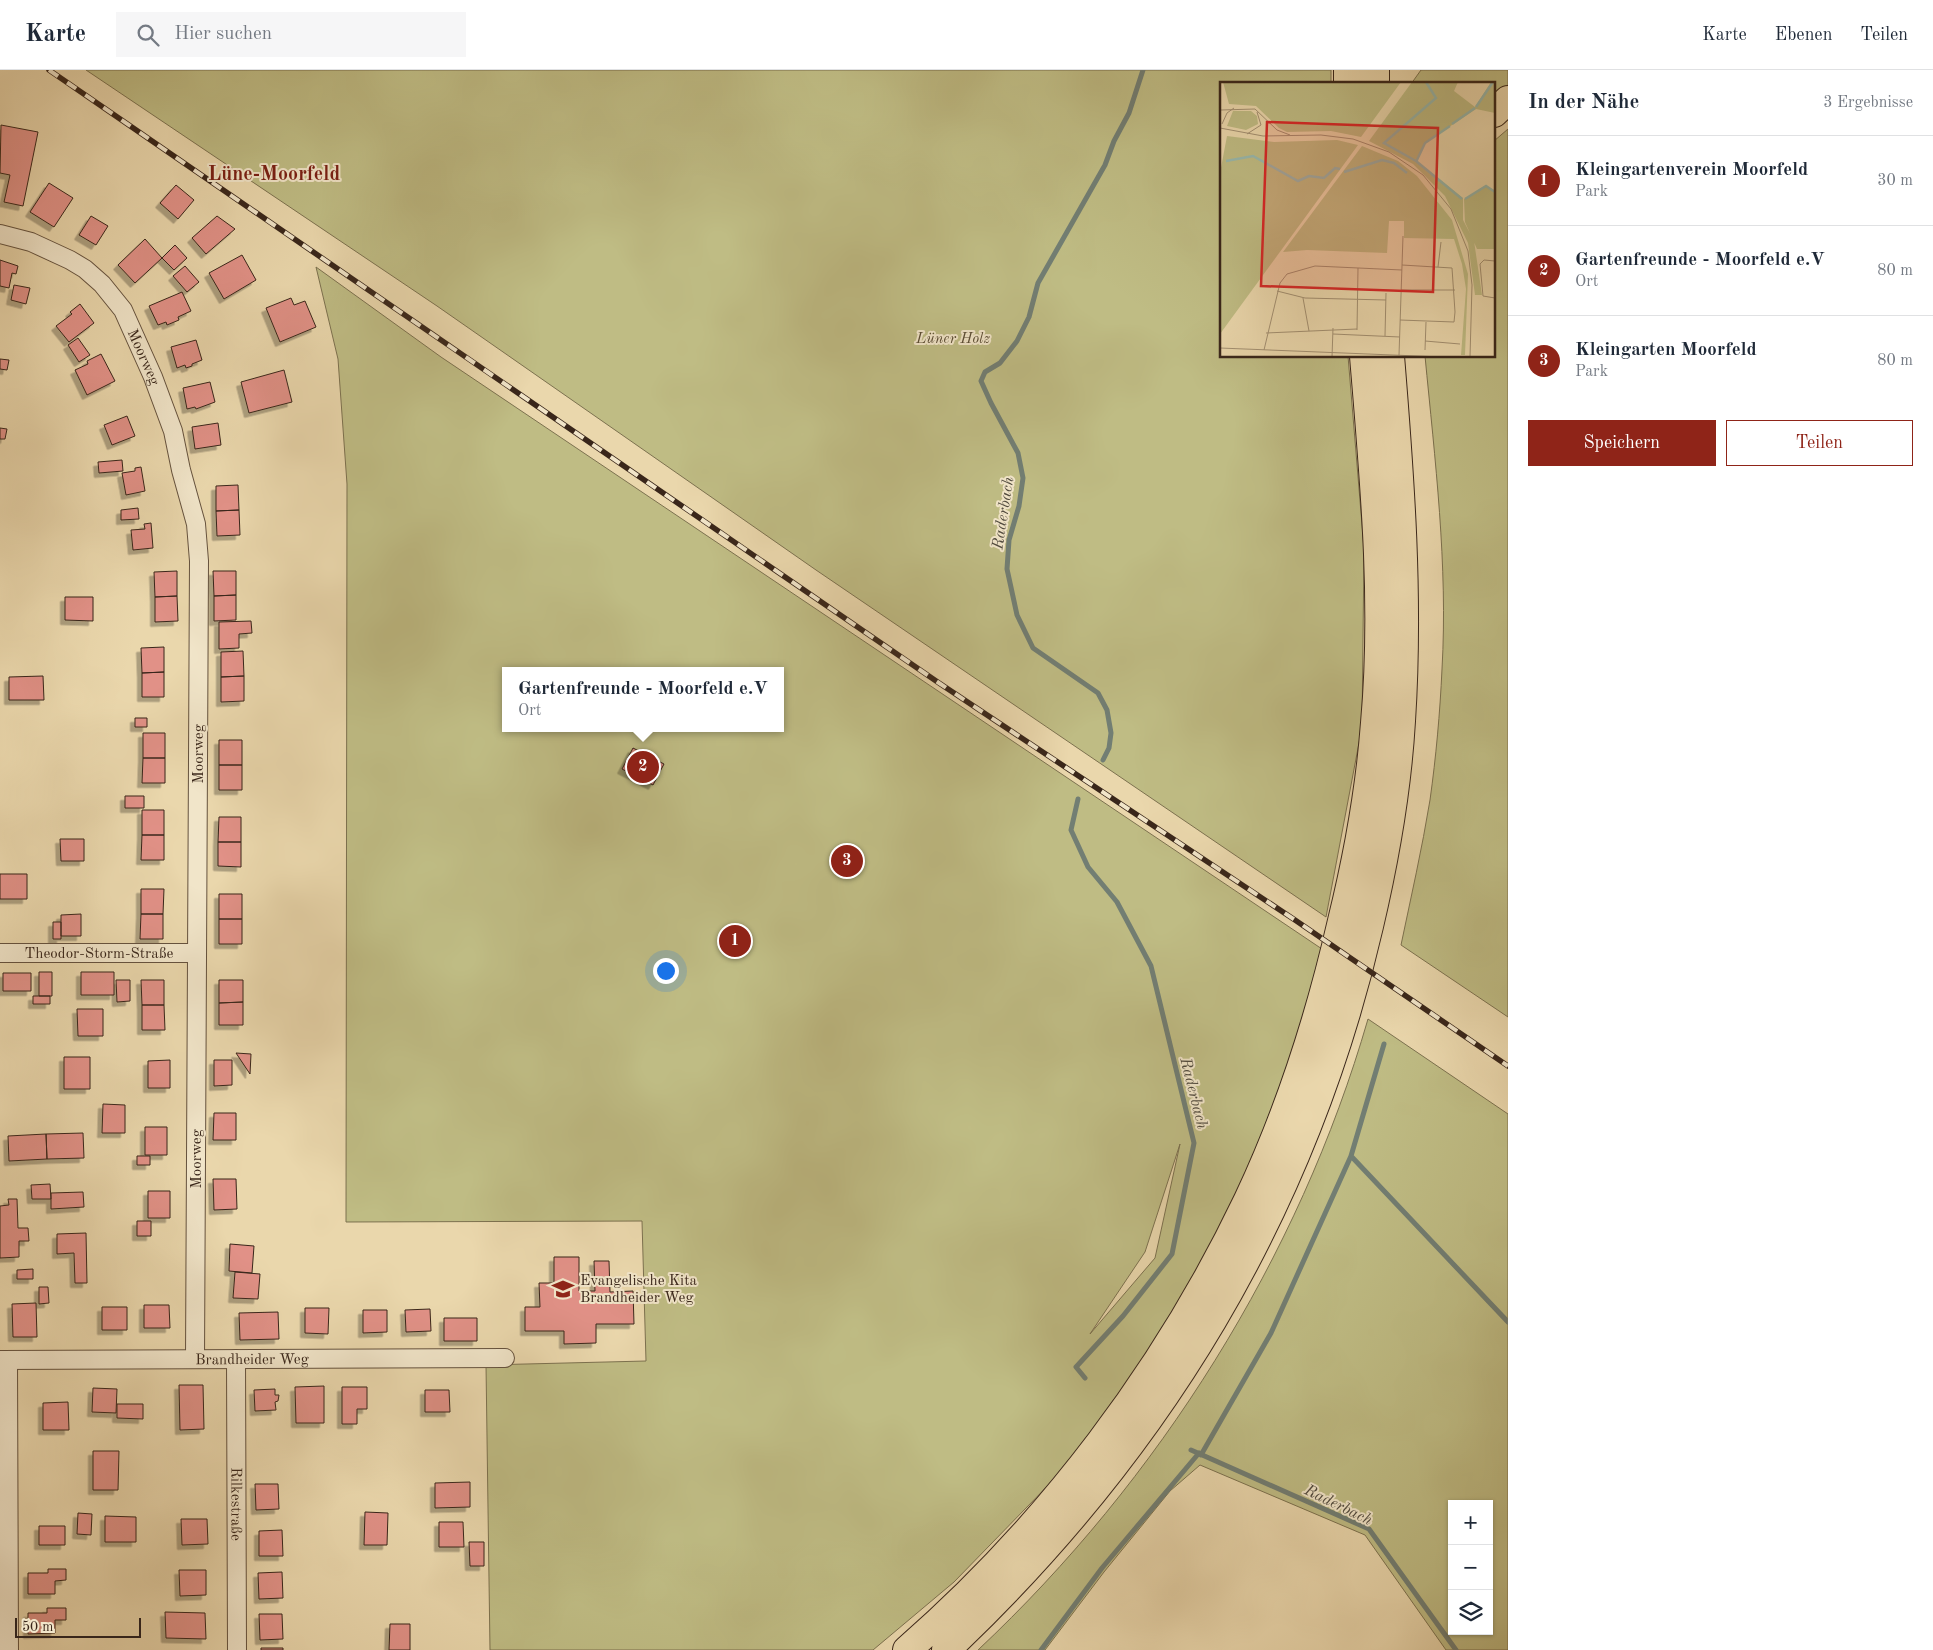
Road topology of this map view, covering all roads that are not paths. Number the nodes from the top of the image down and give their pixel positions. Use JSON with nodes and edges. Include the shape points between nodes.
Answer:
{"nodes":[{"id":1,"x":1508,"y":100,"type":"edge"},
{"id":2,"x":1496,"y":110,"type":"edge"},
{"id":3,"x":0,"y":234,"type":"edge"},
{"id":4,"x":1364,"y":358,"type":"edge"},
{"id":5,"x":1392,"y":364,"type":"edge"},
{"id":6,"x":197,"y":952,"type":"junction"},
{"id":7,"x":0,"y":953,"type":"edge"},
{"id":8,"x":505,"y":1358,"type":"dead end"},
{"id":9,"x":195,"y":1359,"type":"junction"},
{"id":10,"x":236,"y":1359,"type":"junction"},
{"id":11,"x":4,"y":1360,"type":"edge"},
{"id":12,"x":9,"y":1650,"type":"edge"},
{"id":13,"x":237,"y":1650,"type":"edge"},
{"id":14,"x":907,"y":1650,"type":"edge"},
{"id":15,"x":946,"y":1650,"type":"edge"}],
"edges":[{"from":1,"to":2,"type":"highway"},
{"from":3,"to":6,"type":"street","name":"Moorweg","via":[[52,251],[84,269],[108,290],[132,329],[173,431],[196,524],[198,561]]},
{"from":4,"to":14,"type":"highway","via":[[1376,508],[1380,622],[1376,722],[1357,858],[1326,987],[1298,1076],[1266,1158],[1228,1240],[1184,1320],[1132,1399],[1024,1534],[984,1578]]},
{"from":5,"to":15,"type":"highway","via":[[1405,569],[1401,724],[1383,867],[1353,991],[1327,1074],[1270,1213],[1230,1290],[1181,1371],[1122,1456],[1069,1522],[1003,1595]]},
{"from":6,"to":7,"type":"street","name":"Theodor-Storm-Straße"},
{"from":6,"to":9,"type":"street","name":"Moorweg"},
{"from":8,"to":10,"type":"street","name":"Brandheider Weg"},
{"from":9,"to":10,"type":"street","name":"Brandheider Weg"},
{"from":9,"to":11,"type":"street","name":"Brandheider Weg"},
{"from":10,"to":13,"type":"street","name":"Rilkestraße"},
{"from":11,"to":12,"type":"street"}]}
